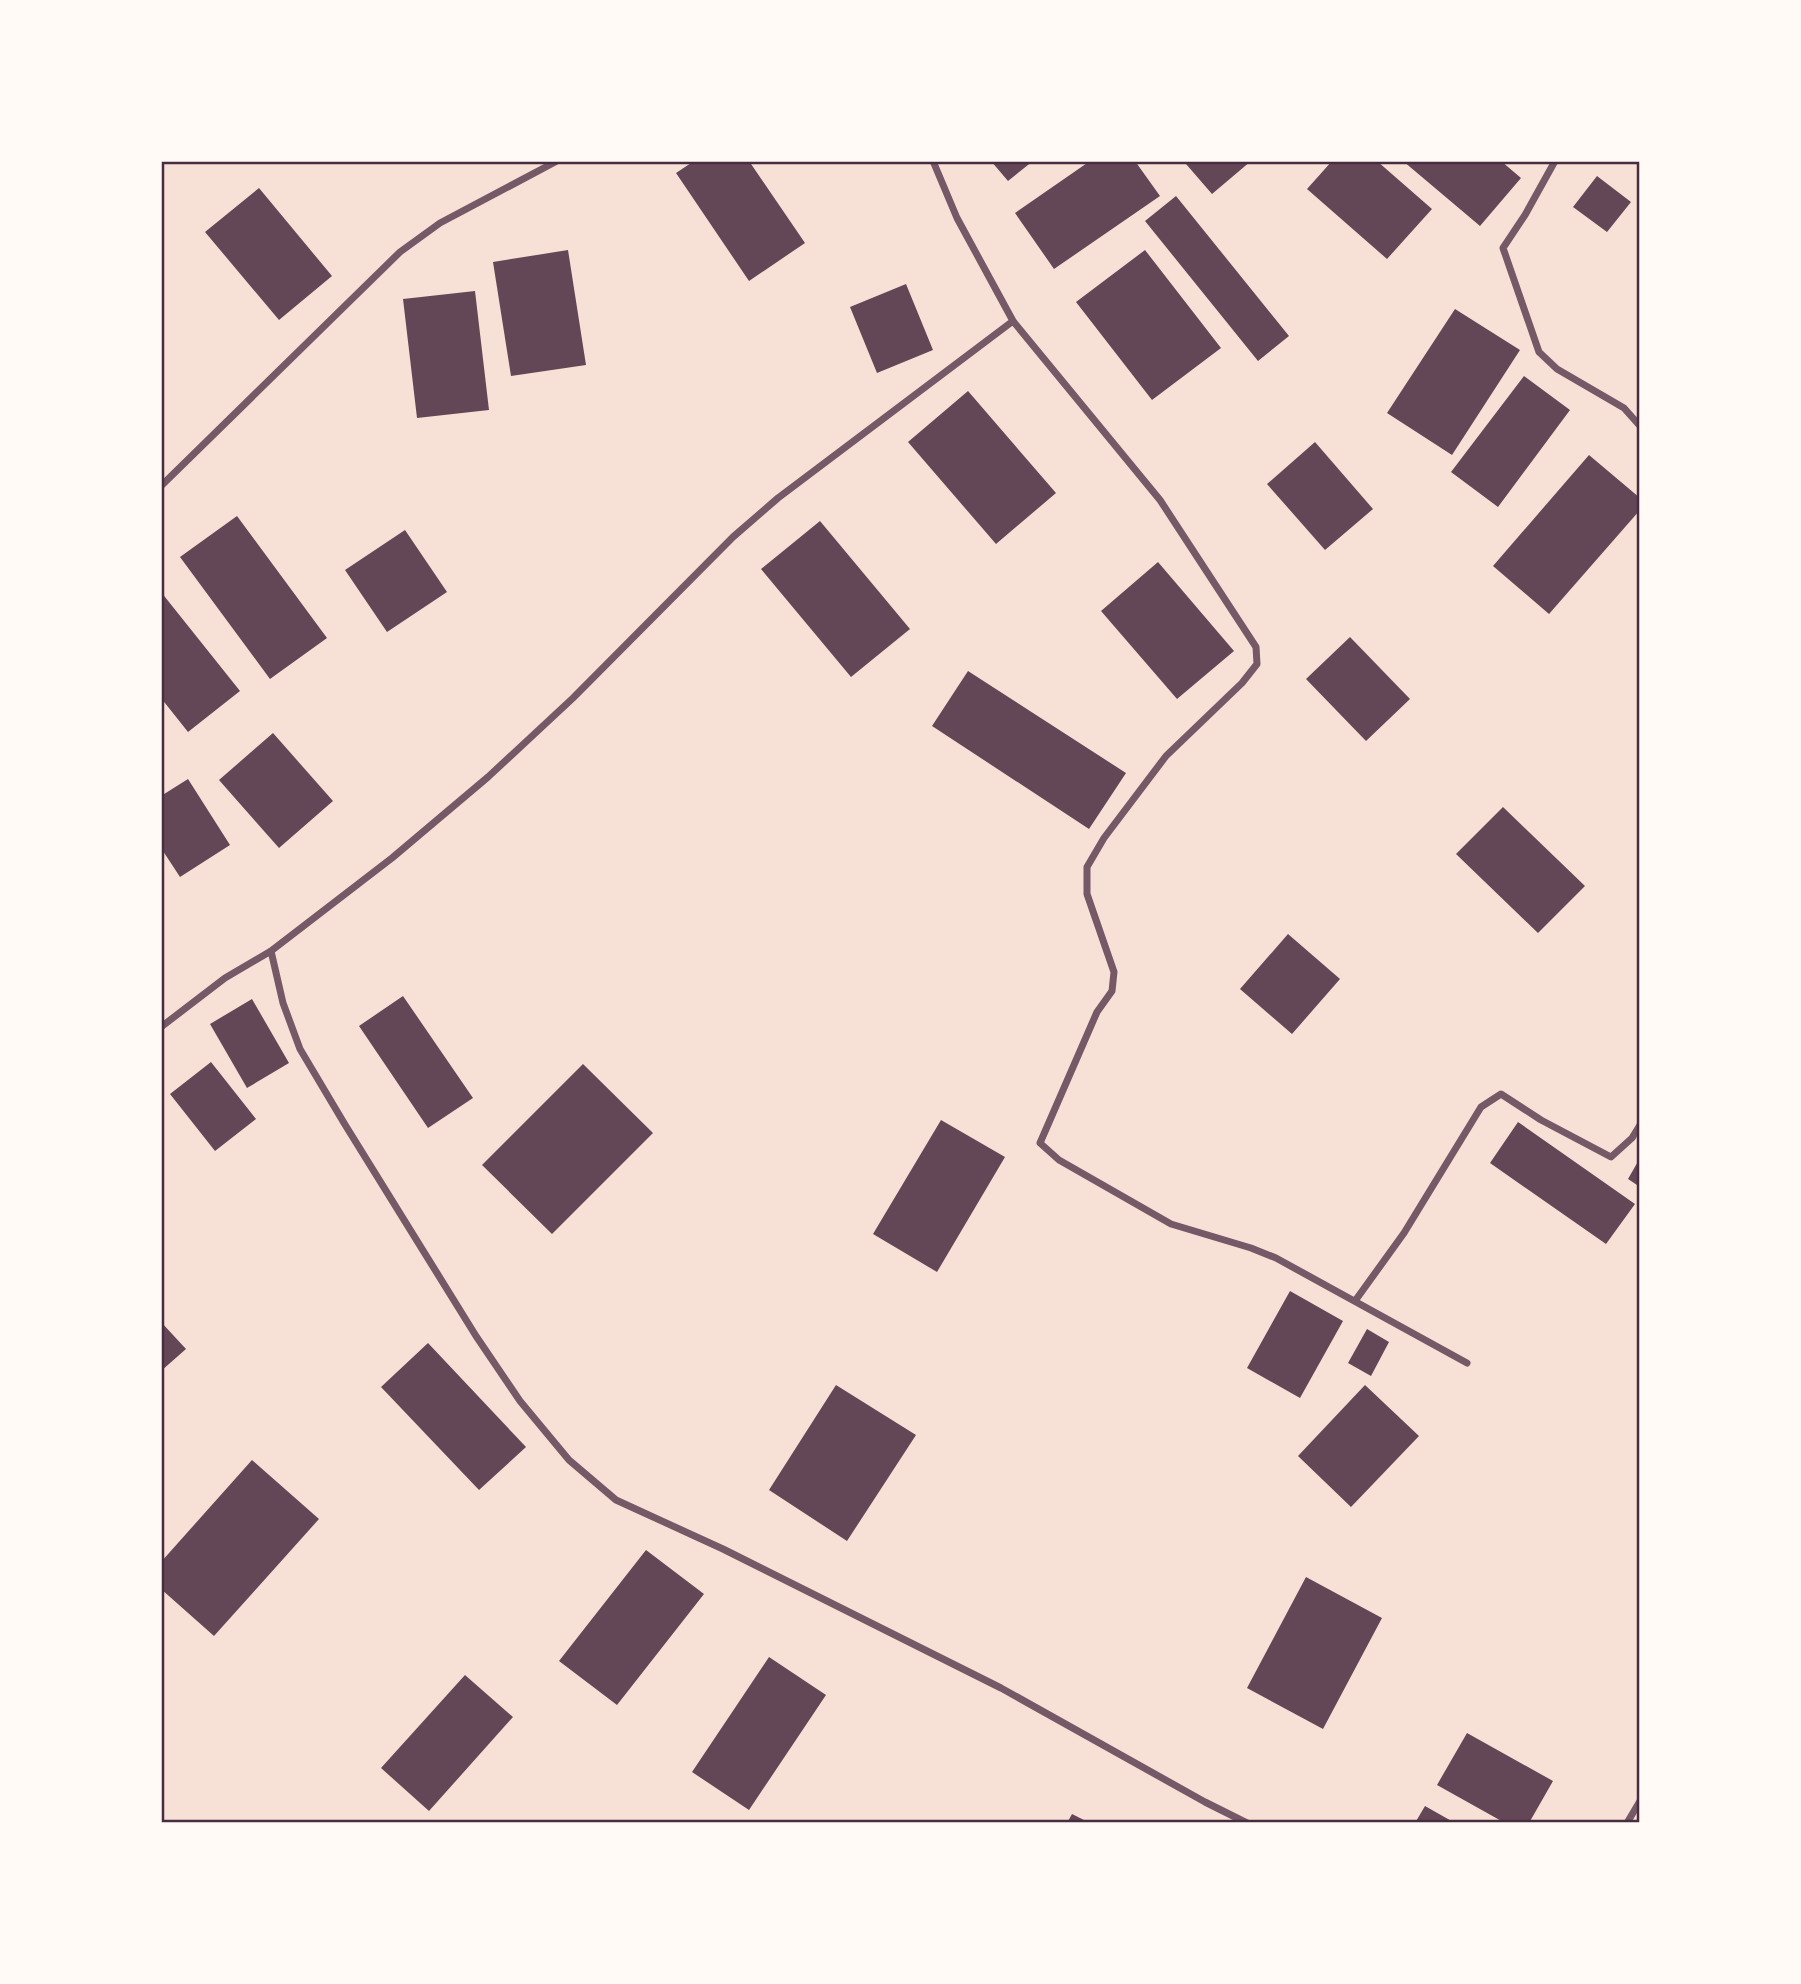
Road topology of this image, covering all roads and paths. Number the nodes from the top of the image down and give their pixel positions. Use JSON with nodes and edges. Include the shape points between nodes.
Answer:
{"nodes":[{"id":1,"x":557,"y":161,"type":"edge"},
{"id":2,"x":933,"y":161,"type":"edge"},
{"id":3,"x":1555,"y":161,"type":"edge"},
{"id":4,"x":1013,"y":321,"type":"junction"},
{"id":5,"x":1640,"y":426,"type":"edge"},
{"id":6,"x":161,"y":486,"type":"edge"},
{"id":7,"x":271,"y":951,"type":"junction"},
{"id":8,"x":161,"y":1027,"type":"edge"},
{"id":9,"x":1640,"y":1125,"type":"edge"},
{"id":10,"x":1355,"y":1301,"type":"junction"},
{"id":11,"x":1467,"y":1363,"type":"dead end"},
{"id":12,"x":1640,"y":1801,"type":"edge"},
{"id":13,"x":1247,"y":1823,"type":"edge"},
{"id":14,"x":1627,"y":1823,"type":"edge"}],
"edges":[{"from":1,"to":6,"type":"street","via":[[440,223],[400,252]]},
{"from":2,"to":4,"type":"street","via":[[957,218]]},
{"from":3,"to":5,"type":"street","via":[[1503,248],[1539,352],[1557,369],[1624,408]]},
{"from":4,"to":7,"type":"street","via":[[778,498],[488,776],[393,858]]},
{"from":4,"to":10,"type":"street","via":[[1160,500],[1256,647],[1257,664],[1166,756],[1087,867],[1087,894],[1114,972],[1112,991],[1097,1012],[1040,1143],[1059,1160],[1171,1224],[1276,1258]]},
{"from":7,"to":8,"type":"street","via":[[225,978]]},
{"from":7,"to":13,"type":"street","via":[[300,1049],[476,1336],[520,1401],[569,1460],[616,1500],[1001,1688]]},
{"from":9,"to":10,"type":"street","via":[[1611,1157],[1541,1121],[1501,1094],[1481,1107],[1404,1233]]},
{"from":10,"to":11,"type":"street"},
{"from":12,"to":14,"type":"street"}]}
